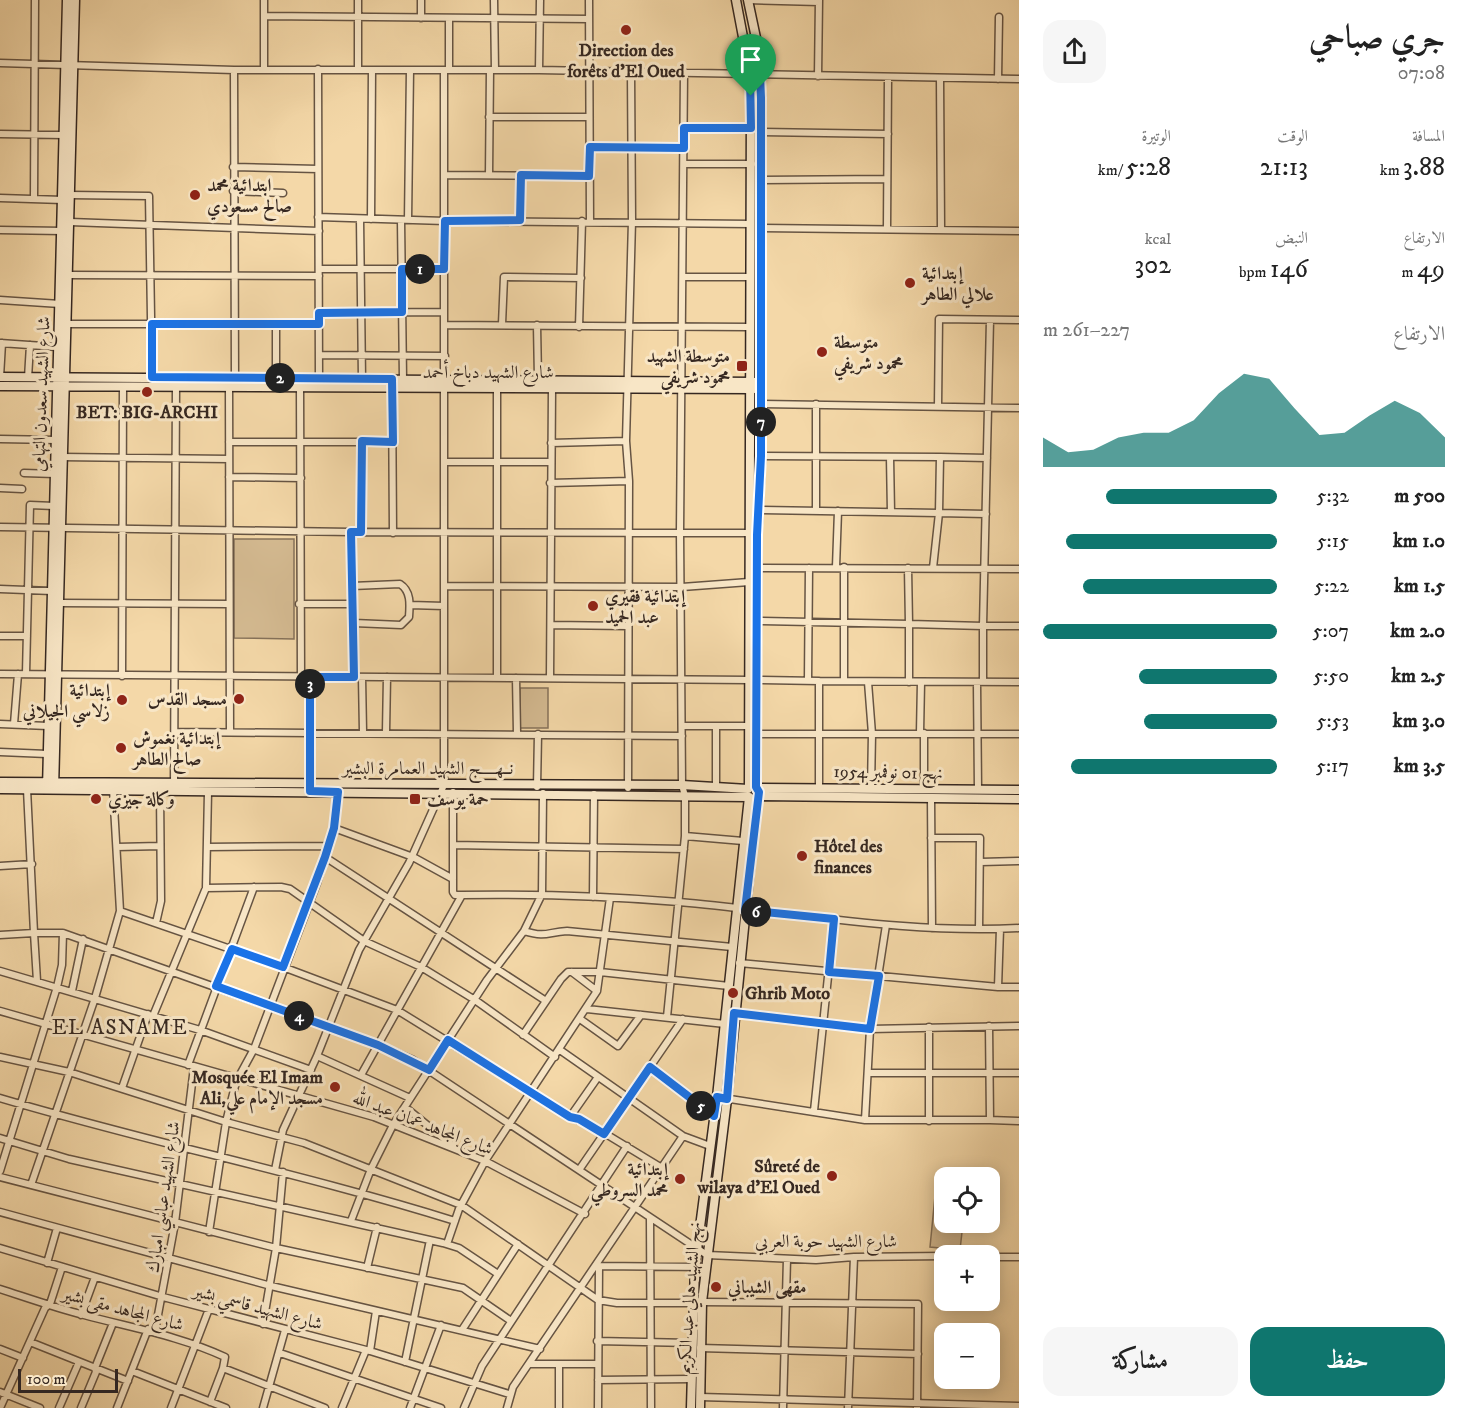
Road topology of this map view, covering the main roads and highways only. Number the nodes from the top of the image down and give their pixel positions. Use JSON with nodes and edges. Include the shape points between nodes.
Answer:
{"nodes":[{"id":1,"x":67,"y":0,"type":"edge"},
{"id":2,"x":75,"y":0,"type":"edge"},
{"id":3,"x":736,"y":0,"type":"edge"},
{"id":4,"x":748,"y":0,"type":"edge"},
{"id":5,"x":70,"y":64,"type":"junction"},
{"id":6,"x":67,"y":228,"type":"junction"},
{"id":7,"x":63,"y":324,"type":"junction"},
{"id":8,"x":0,"y":377,"type":"edge"},
{"id":9,"x":62,"y":378,"type":"junction"},
{"id":10,"x":392,"y":383,"type":"junction"},
{"id":11,"x":445,"y":384,"type":"junction"},
{"id":12,"x":629,"y":385,"type":"junction"},
{"id":13,"x":755,"y":385,"type":"junction"},
{"id":14,"x":0,"y":386,"type":"edge"},
{"id":15,"x":62,"y":388,"type":"junction"},
{"id":16,"x":56,"y":529,"type":"junction"},
{"id":17,"x":54,"y":675,"type":"junction"},
{"id":18,"x":753,"y":680,"type":"junction"},
{"id":19,"x":0,"y":782,"type":"edge"},
{"id":20,"x":51,"y":786,"type":"junction"},
{"id":21,"x":174,"y":787,"type":"junction"},
{"id":22,"x":310,"y":788,"type":"junction"},
{"id":23,"x":0,"y":789,"type":"edge"},
{"id":24,"x":442,"y":789,"type":"junction"},
{"id":25,"x":628,"y":790,"type":"junction"},
{"id":26,"x":1019,"y":790,"type":"edge"},
{"id":27,"x":539,"y":791,"type":"junction"},
{"id":28,"x":753,"y":792,"type":"junction"},
{"id":29,"x":905,"y":793,"type":"junction"},
{"id":30,"x":1019,"y":799,"type":"edge"},
{"id":31,"x":740,"y":910,"type":"junction"},
{"id":32,"x":697,"y":1302,"type":"junction"},
{"id":33,"x":697,"y":1392,"type":"junction"},
{"id":34,"x":691,"y":1408,"type":"edge"},
{"id":35,"x":700,"y":1408,"type":"edge"}],
"edges":[{"from":1,"to":5,"type":"main road","name":"شارع الشهيد سعدون التهامي"},
{"from":2,"to":5,"type":"main road","name":"شارع الشهيد سعدون التهامي"},
{"from":3,"to":13,"type":"main road","via":[[750,74],[749,327]]},
{"from":4,"to":13,"type":"main road","via":[[760,75]]},
{"from":5,"to":6,"type":"main road","name":"شارع الشهيد سعدون التهامي"},
{"from":6,"to":7,"type":"main road","name":"شارع الشهيد سعدون التهامي"},
{"from":6,"to":7,"type":"main road","name":"شارع الشهيد سعدون التهامي","via":[[60,304]]},
{"from":7,"to":9,"type":"main road","name":"شارع الشهيد سعدون التهامي"},
{"from":7,"to":9,"type":"main road","name":"شارع الشهيد سعدون التهامي","via":[[58,347]]},
{"from":8,"to":9,"type":"main road","name":"شارع الشهيد دباخ أحمد"},
{"from":9,"to":10,"type":"main road","name":"شارع الشهيد دباخ أحمد","via":[[362,379]]},
{"from":9,"to":15,"type":"main road","name":"شارع الشهيد سعدون التهامي"},
{"from":10,"to":11,"type":"main road","name":"شارع الشهيد دباخ أحمد"},
{"from":10,"to":11,"type":"main road","name":"شارع الشهيد دباخ أحمد","via":[[403,379]]},
{"from":10,"to":15,"type":"main road","name":"شارع الشهيد دباخ أحمد"},
{"from":11,"to":12,"type":"main road","name":"شارع الشهيد دباخ أحمد","via":[[538,380]]},
{"from":11,"to":12,"type":"main road","name":"شارع الشهيد دباخ أحمد","via":[[552,389]]},
{"from":12,"to":13,"type":"main road","name":"شارع الشهيد دباخ أحمد"},
{"from":13,"to":18,"type":"main road","via":[[749,533]]},
{"from":13,"to":18,"type":"main road","via":[[761,404],[761,456]]},
{"from":14,"to":15,"type":"main road","name":"شارع الشهيد دباخ أحمد"},
{"from":15,"to":16,"type":"main road","name":"شارع الشهيد سعدون التهامي"},
{"from":15,"to":16,"type":"main road","name":"شارع الشهيد سعدون التهامي","via":[[56,440]]},
{"from":16,"to":17,"type":"main road","name":"شارع الشهيد سعدون التهامي","via":[[52,591]]},
{"from":16,"to":17,"type":"main road","name":"شارع الشهيد سعدون التهامي","via":[[60,603]]},
{"from":17,"to":20,"type":"main road","name":"شارع الشهيد سعدون التهامي"},
{"from":17,"to":20,"type":"main road","name":"شارع الشهيد سعدون التهامي","via":[[47,754]]},
{"from":18,"to":28,"type":"main road","via":[[757,734]]},
{"from":18,"to":28,"type":"main road","via":[[749,726]]},
{"from":19,"to":20,"type":"main road","name":"نــهـــــج الشهيد العمامرة البشير"},
{"from":20,"to":21,"type":"main road","name":"نــهـــــج الشهيد العمامرة البشير"},
{"from":20,"to":21,"type":"main road","name":"نــهـــــج الشهيد العمامرة البشير","via":[[160,790]]},
{"from":20,"to":23,"type":"main road","name":"نــهـــــج الشهيد العمامرة البشير"},
{"from":21,"to":22,"type":"main road","name":"نــهـــــج الشهيد العمامرة البشير"},
{"from":21,"to":22,"type":"main road","name":"نــهـــــج الشهيد العمامرة البشير","via":[[208,792]]},
{"from":22,"to":24,"type":"main road","name":"نــهـــــج الشهيد العمامرة البشير"},
{"from":24,"to":27,"type":"main road","name":"نــهـــــج الشهيد العمامرة البشير"},
{"from":24,"to":27,"type":"main road","name":"نــهـــــج الشهيد العمامرة البشير"},
{"from":25,"to":27,"type":"main road","name":"نــهـــــج الشهيد العمامرة البشير"},
{"from":25,"to":27,"type":"main road","via":[[594,794]]},
{"from":25,"to":28,"type":"main road","via":[[685,796]]},
{"from":25,"to":28,"type":"main road","name":"نــهـــــج الشهيد العمامرة البشير","via":[[682,785]]},
{"from":26,"to":29,"type":"main road","name":"نهج 01 نوفمبر 1954","via":[[924,789]]},
{"from":28,"to":29,"type":"main road","name":"نهج 01 نوفمبر 1954"},
{"from":28,"to":29,"type":"main road","name":"نهج 01 نوفمبر 1954","via":[[871,788]]},
{"from":28,"to":31,"type":"main road","name":"نهج الشهيد هالي عبد الكريم"},
{"from":28,"to":31,"type":"main road","via":[[743,841]]},
{"from":29,"to":30,"type":"main road","name":"نهج 01 نوفمبر 1954","via":[[931,798]]},
{"from":31,"to":32,"type":"main road","name":"نهج الشهيد هالي عبد الكريم","via":[[727,1099],[706,1268]]},
{"from":31,"to":32,"type":"main road","via":[[732,947],[695,1265]]},
{"from":32,"to":33,"type":"main road","name":"نهج الشهيد هالي عبد الكريم"},
{"from":32,"to":33,"type":"main road","via":[[691,1343],[691,1379]]},
{"from":33,"to":34,"type":"main road"},
{"from":33,"to":35,"type":"main road","name":"نهج الشهيد هالي عبد الكريم"}]}
